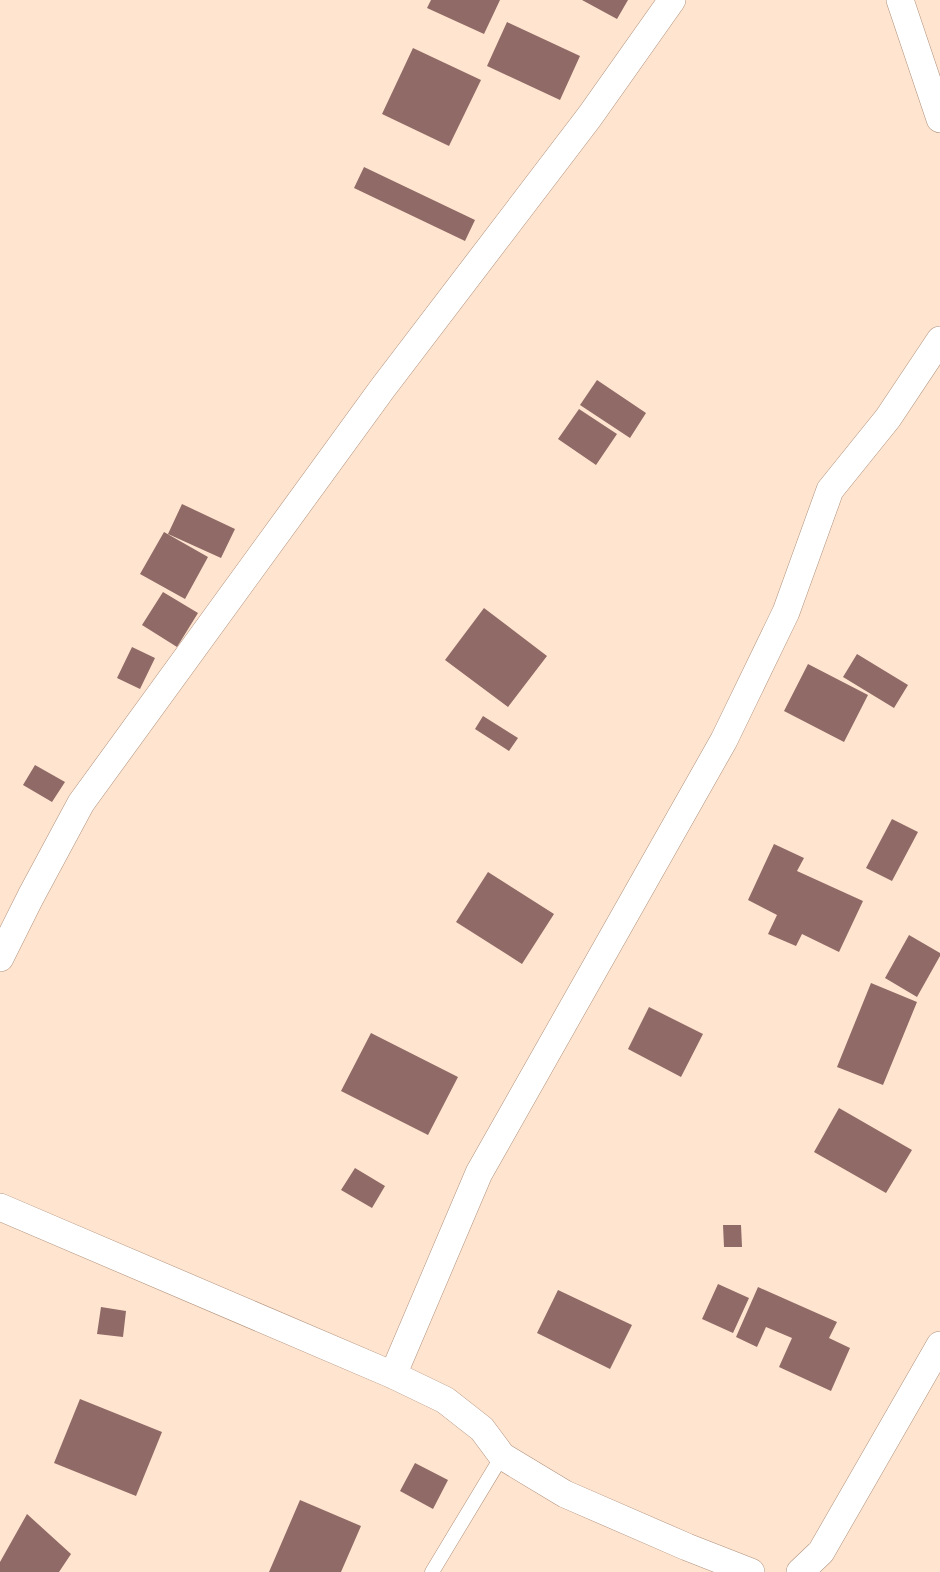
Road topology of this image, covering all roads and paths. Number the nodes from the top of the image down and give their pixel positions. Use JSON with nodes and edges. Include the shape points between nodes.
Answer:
{"nodes":[{"id":1,"x":672,"y":0,"type":"edge"},
{"id":2,"x":900,"y":0,"type":"edge"},
{"id":3,"x":940,"y":119,"type":"edge"},
{"id":4,"x":940,"y":340,"type":"edge"},
{"id":5,"x":0,"y":958,"type":"edge"},
{"id":6,"x":0,"y":1207,"type":"edge"},
{"id":7,"x":940,"y":1345,"type":"edge"},
{"id":8,"x":393,"y":1375,"type":"junction"},
{"id":9,"x":502,"y":1456,"type":"junction"},
{"id":10,"x":432,"y":1572,"type":"edge"},
{"id":11,"x":751,"y":1572,"type":"edge"},
{"id":12,"x":800,"y":1572,"type":"edge"}],
"edges":[{"from":1,"to":5,"type":"street","via":[[590,116],[381,389],[81,803]]},
{"from":2,"to":3,"type":"street"},
{"from":4,"to":8,"type":"street","via":[[888,418],[830,490],[786,612],[724,740],[479,1173]]},
{"from":6,"to":8,"type":"street"},
{"from":7,"to":12,"type":"street","via":[[821,1552]]},
{"from":8,"to":9,"type":"street","via":[[446,1400],[482,1429]]},
{"from":9,"to":10,"type":"lane"},
{"from":9,"to":11,"type":"street","via":[[565,1494]]}]}
